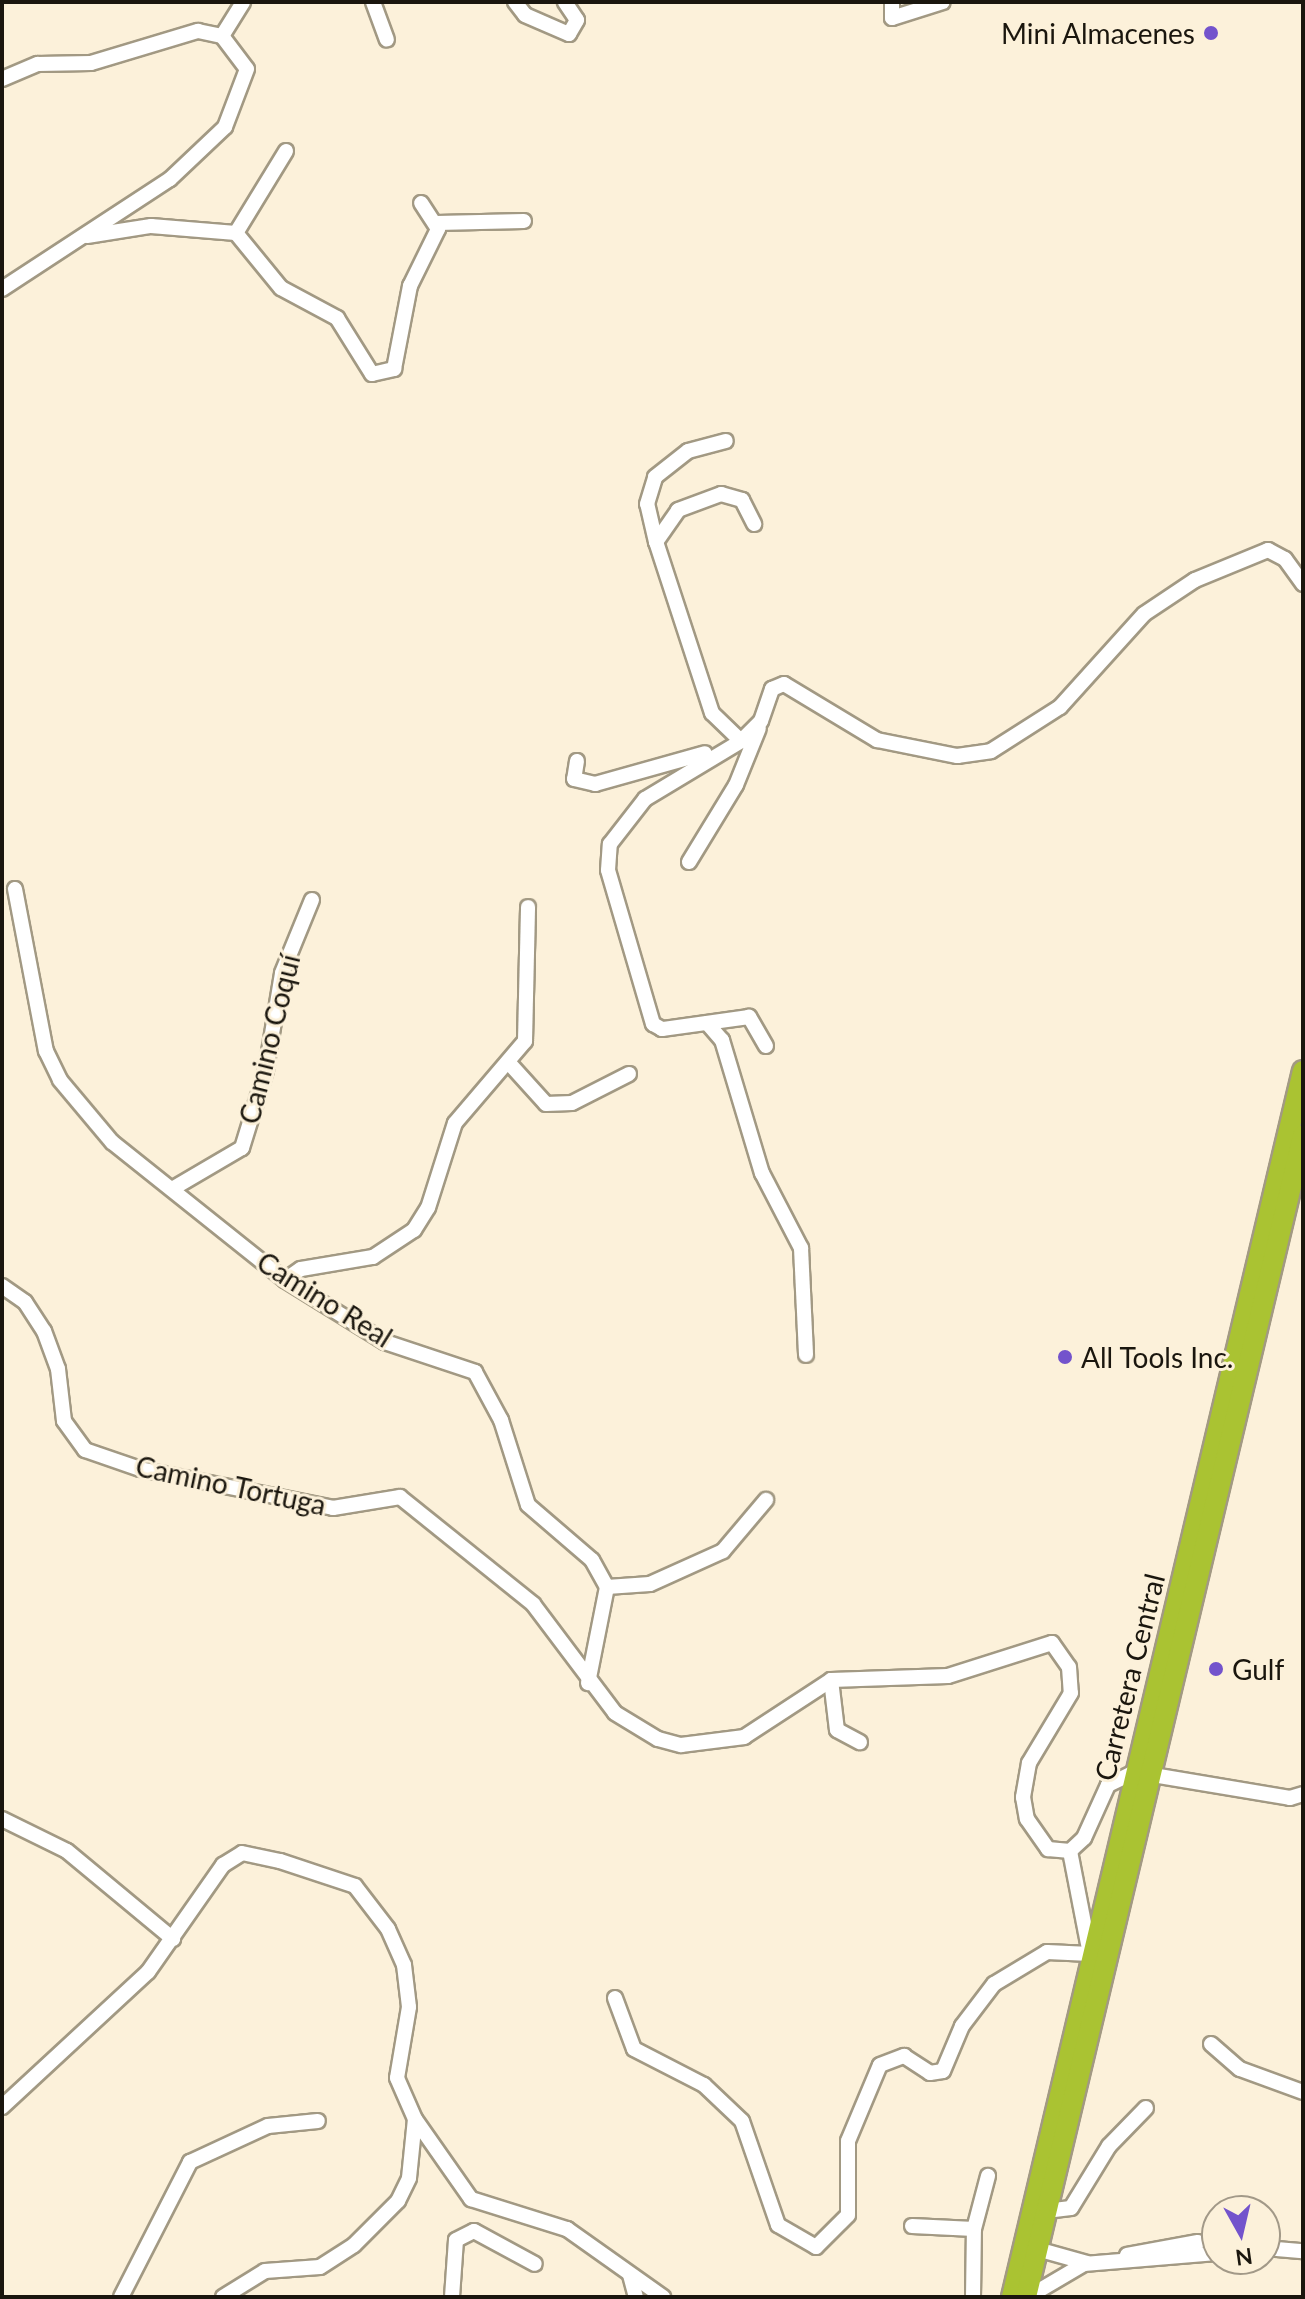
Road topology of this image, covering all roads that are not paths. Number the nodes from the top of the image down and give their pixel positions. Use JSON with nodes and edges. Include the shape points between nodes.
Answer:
{"nodes":[{"id":1,"x":243,"y":2,"type":"edge"},
{"id":2,"x":373,"y":2,"type":"edge"},
{"id":3,"x":515,"y":2,"type":"edge"},
{"id":4,"x":565,"y":2,"type":"edge"},
{"id":5,"x":892,"y":2,"type":"edge"},
{"id":6,"x":929,"y":3,"type":"edge"},
{"id":7,"x":222,"y":36,"type":"junction"},
{"id":8,"x":387,"y":40,"type":"dead end"},
{"id":9,"x":2,"y":79,"type":"edge"},
{"id":10,"x":286,"y":151,"type":"dead end"},
{"id":11,"x":421,"y":203,"type":"dead end"},
{"id":12,"x":524,"y":221,"type":"dead end"},
{"id":13,"x":437,"y":223,"type":"junction"},
{"id":14,"x":236,"y":233,"type":"junction"},
{"id":15,"x":80,"y":237,"type":"junction"},
{"id":16,"x":2,"y":289,"type":"edge"},
{"id":17,"x":726,"y":441,"type":"dead end"},
{"id":18,"x":754,"y":524,"type":"dead end"},
{"id":19,"x":656,"y":542,"type":"junction"},
{"id":20,"x":1303,"y":584,"type":"edge"},
{"id":21,"x":761,"y":721,"type":"junction"},
{"id":22,"x":737,"y":740,"type":"junction"},
{"id":23,"x":577,"y":761,"type":"dead end"},
{"id":24,"x":689,"y":862,"type":"dead end"},
{"id":25,"x":15,"y":889,"type":"dead end"},
{"id":26,"x":312,"y":900,"type":"dead end"},
{"id":27,"x":528,"y":907,"type":"dead end"},
{"id":28,"x":707,"y":1023,"type":"junction"},
{"id":29,"x":766,"y":1046,"type":"dead end"},
{"id":30,"x":509,"y":1063,"type":"junction"},
{"id":31,"x":1303,"y":1071,"type":"edge"},
{"id":32,"x":629,"y":1074,"type":"dead end"},
{"id":33,"x":1303,"y":1136,"type":"edge"},
{"id":34,"x":172,"y":1189,"type":"junction"},
{"id":35,"x":285,"y":1280,"type":"junction"},
{"id":36,"x":2,"y":1286,"type":"edge"},
{"id":37,"x":806,"y":1355,"type":"dead end"},
{"id":38,"x":766,"y":1500,"type":"dead end"},
{"id":39,"x":607,"y":1587,"type":"junction"},
{"id":40,"x":831,"y":1680,"type":"junction"},
{"id":41,"x":588,"y":1683,"type":"junction"},
{"id":42,"x":860,"y":1742,"type":"dead end"},
{"id":43,"x":1143,"y":1772,"type":"junction"},
{"id":44,"x":1303,"y":1794,"type":"edge"},
{"id":45,"x":2,"y":1819,"type":"edge"},
{"id":46,"x":1070,"y":1851,"type":"junction"},
{"id":47,"x":173,"y":1939,"type":"junction"},
{"id":48,"x":1090,"y":1954,"type":"junction"},
{"id":49,"x":615,"y":1998,"type":"dead end"},
{"id":50,"x":1211,"y":2044,"type":"dead end"},
{"id":51,"x":1303,"y":2092,"type":"edge"},
{"id":52,"x":2,"y":2107,"type":"edge"},
{"id":53,"x":1146,"y":2108,"type":"dead end"},
{"id":54,"x":415,"y":2119,"type":"junction"},
{"id":55,"x":318,"y":2121,"type":"dead end"},
{"id":56,"x":988,"y":2176,"type":"dead end"},
{"id":57,"x":1046,"y":2211,"type":"junction"},
{"id":58,"x":912,"y":2226,"type":"dead end"},
{"id":59,"x":974,"y":2229,"type":"junction"},
{"id":60,"x":1198,"y":2242,"type":"dead end"},
{"id":61,"x":1037,"y":2249,"type":"junction"},
{"id":62,"x":1281,"y":2249,"type":"edge"},
{"id":63,"x":1303,"y":2251,"type":"edge"},
{"id":64,"x":1201,"y":2254,"type":"edge"},
{"id":65,"x":535,"y":2264,"type":"dead end"},
{"id":66,"x":1084,"y":2264,"type":"junction"},
{"id":67,"x":630,"y":2275,"type":"junction"},
{"id":68,"x":121,"y":2297,"type":"edge"},
{"id":69,"x":223,"y":2297,"type":"edge"},
{"id":70,"x":452,"y":2297,"type":"edge"},
{"id":71,"x":636,"y":2297,"type":"edge"},
{"id":72,"x":663,"y":2297,"type":"edge"},
{"id":73,"x":973,"y":2297,"type":"edge"},
{"id":74,"x":1012,"y":2297,"type":"edge"},
{"id":75,"x":1027,"y":2297,"type":"edge"}],
"edges":[{"from":1,"to":7,"type":"street"},
{"from":2,"to":8,"type":"street"},
{"from":3,"to":4,"type":"street","via":[[525,15],[569,34],[577,20]]},
{"from":5,"to":6,"type":"street","via":[[892,18]]},
{"from":7,"to":9,"type":"street","via":[[174,32],[91,63],[38,64]]},
{"from":7,"to":15,"type":"street","via":[[247,69],[225,127],[170,179]]},
{"from":10,"to":14,"type":"street"},
{"from":11,"to":13,"type":"street"},
{"from":12,"to":13,"type":"street"},
{"from":13,"to":14,"type":"street","via":[[410,286],[394,369],[372,374],[337,318],[281,288]]},
{"from":14,"to":15,"type":"street","via":[[151,226]]},
{"from":15,"to":16,"type":"street"},
{"from":17,"to":19,"type":"street","via":[[688,451],[655,477],[647,504]]},
{"from":18,"to":19,"type":"street","via":[[742,500],[721,494],[678,510]]},
{"from":19,"to":22,"type":"street","via":[[712,713]]},
{"from":20,"to":21,"type":"street","via":[[1285,559],[1268,550],[1195,580],[1144,614],[1060,707],[991,751],[957,756],[877,740],[784,684],[772,689]]},
{"from":21,"to":22,"type":"street"},
{"from":21,"to":24,"type":"street","via":[[736,785]]},
{"from":22,"to":23,"type":"street","via":[[692,760],[595,784],[574,779]]},
{"from":22,"to":28,"type":"street","via":[[645,799],[610,844],[608,870],[644,1001],[662,1029]]},
{"from":25,"to":34,"type":"street","name":"Camino Real","via":[[46,1051],[60,1080],[112,1142]]},
{"from":26,"to":34,"type":"street","name":"Camino Coquí","via":[[282,973],[266,1070],[242,1148]]},
{"from":27,"to":30,"type":"street","via":[[525,1041]]},
{"from":28,"to":29,"type":"street","via":[[749,1017]]},
{"from":28,"to":37,"type":"street","via":[[722,1040],[762,1173],[801,1248]]},
{"from":30,"to":32,"type":"street","via":[[546,1104],[572,1103]]},
{"from":30,"to":35,"type":"street","via":[[455,1123],[428,1208],[414,1230],[373,1257],[301,1269]]},
{"from":31,"to":43,"type":"highway","name":"Carretera Central"},
{"from":33,"to":43,"type":"highway","name":"Carretera Central"},
{"from":34,"to":35,"type":"street","name":"Camino Real"},
{"from":35,"to":39,"type":"street","name":"Camino Real","via":[[385,1342],[475,1372],[501,1420],[528,1505],[592,1560]]},
{"from":36,"to":41,"type":"street","name":"Camino Tortuga","via":[[25,1302],[44,1331],[58,1369],[64,1421],[85,1450],[140,1469],[333,1508],[400,1497],[533,1604]]},
{"from":38,"to":39,"type":"street","via":[[723,1551],[650,1584]]},
{"from":39,"to":41,"type":"street"},
{"from":40,"to":41,"type":"street","name":"Camino Tortuga","via":[[744,1737],[681,1745],[619,1717]]},
{"from":40,"to":42,"type":"street","via":[[837,1730]]},
{"from":40,"to":46,"type":"street","via":[[948,1676],[1008,1652],[1058,1646],[1071,1693],[1029,1763],[1023,1797],[1027,1819],[1048,1849]]},
{"from":43,"to":44,"type":"street","via":[[1290,1798]]},
{"from":43,"to":46,"type":"street","via":[[1108,1785],[1084,1838]]},
{"from":43,"to":48,"type":"highway","name":"Carretera Central"},
{"from":43,"to":57,"type":"highway","name":"Carretera Central"},
{"from":45,"to":47,"type":"street","via":[[67,1851]]},
{"from":46,"to":48,"type":"street"},
{"from":47,"to":52,"type":"street","via":[[148,1972]]},
{"from":47,"to":54,"type":"street","via":[[223,1865],[242,1853],[355,1886],[404,1965],[409,2007],[397,2078]]},
{"from":48,"to":49,"type":"street","via":[[1047,1952],[994,1984],[962,2026],[943,2071],[930,2073],[904,2056],[880,2065],[848,2141],[848,2215],[810,2249],[770,2211],[742,2121],[704,2085],[634,2049]]},
{"from":48,"to":74,"type":"highway","name":"Carretera Central"},
{"from":50,"to":51,"type":"street","via":[[1240,2069]]},
{"from":53,"to":57,"type":"street","via":[[1109,2146],[1071,2208]]},
{"from":54,"to":67,"type":"street","via":[[471,2199],[567,2229]]},
{"from":54,"to":69,"type":"street","via":[[409,2178],[398,2201],[354,2245],[320,2267],[243,2279]]},
{"from":55,"to":68,"type":"street","via":[[268,2126],[190,2162]]},
{"from":56,"to":59,"type":"street"},
{"from":57,"to":61,"type":"highway","name":"Carretera Central"},
{"from":58,"to":59,"type":"street"},
{"from":59,"to":73,"type":"street"},
{"from":60,"to":66,"type":"street"},
{"from":61,"to":66,"type":"street"},
{"from":61,"to":75,"type":"highway","name":"Carretera Central"},
{"from":62,"to":63,"type":"street"},
{"from":64,"to":66,"type":"street"},
{"from":65,"to":70,"type":"street","via":[[474,2231],[456,2240]]},
{"from":66,"to":75,"type":"street"},
{"from":67,"to":71,"type":"street"},
{"from":67,"to":72,"type":"street"}]}
